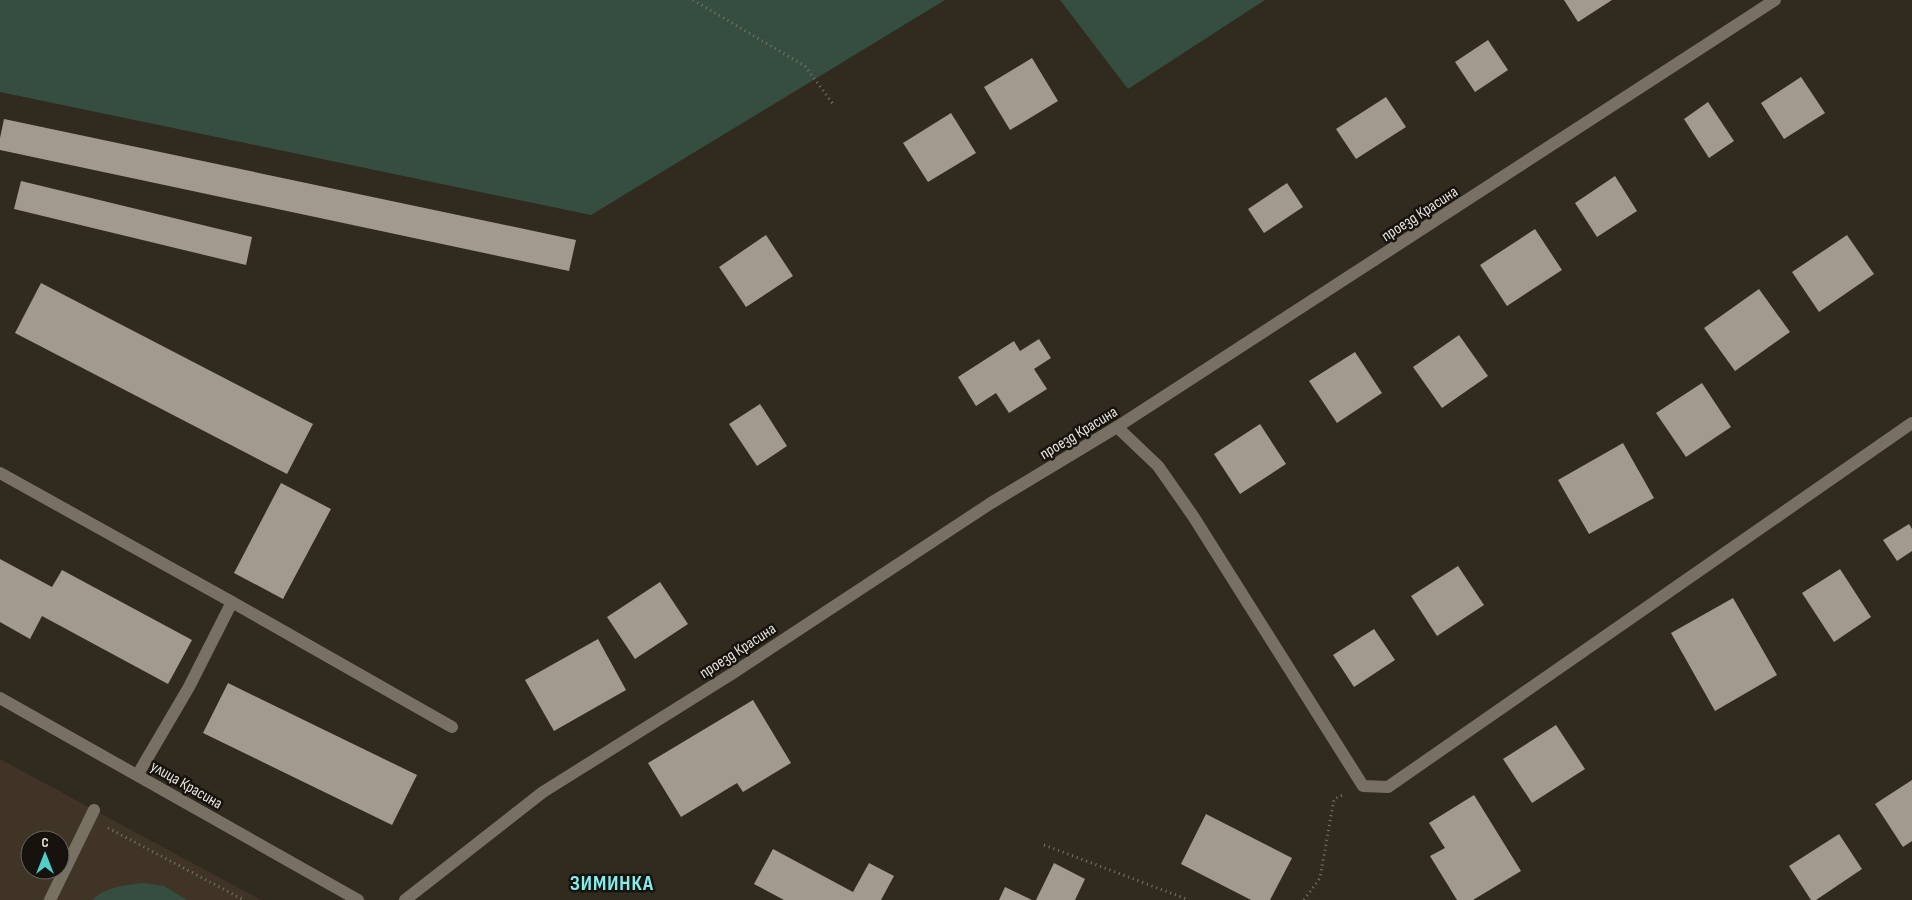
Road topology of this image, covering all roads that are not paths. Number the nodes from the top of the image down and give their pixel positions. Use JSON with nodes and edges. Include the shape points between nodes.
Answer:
{"nodes":[{"id":1,"x":1775,"y":0,"type":"edge"},
{"id":2,"x":1912,"y":422,"type":"edge"},
{"id":3,"x":1117,"y":427,"type":"junction"},
{"id":4,"x":0,"y":473,"type":"edge"},
{"id":5,"x":232,"y":602,"type":"junction"},
{"id":6,"x":0,"y":698,"type":"edge"},
{"id":7,"x":452,"y":727,"type":"dead end"},
{"id":8,"x":138,"y":774,"type":"junction"},
{"id":9,"x":92,"y":814,"type":"road end"},
{"id":10,"x":50,"y":900,"type":"edge"},
{"id":11,"x":358,"y":900,"type":"edge"},
{"id":12,"x":405,"y":900,"type":"edge"}],
"edges":[{"from":1,"to":3,"type":"street","name":"проезд Красина"},
{"from":2,"to":3,"type":"street","via":[[1388,787],[1363,786],[1193,516],[1158,466]]},
{"from":3,"to":12,"type":"street","name":"проезд Красина","via":[[991,503],[730,675],[544,792]]},
{"from":4,"to":5,"type":"street"},
{"from":5,"to":7,"type":"street"},
{"from":5,"to":8,"type":"street","via":[[189,687]]},
{"from":6,"to":8,"type":"street","name":"улица Красина"},
{"from":8,"to":11,"type":"street","name":"улица Красина"},
{"from":9,"to":10,"type":"street"}]}
